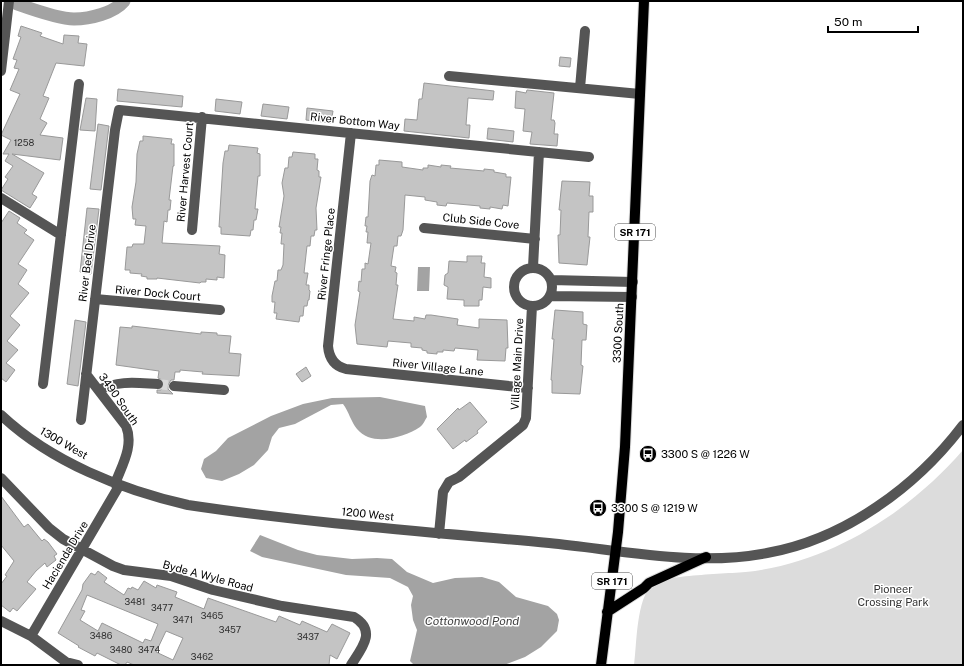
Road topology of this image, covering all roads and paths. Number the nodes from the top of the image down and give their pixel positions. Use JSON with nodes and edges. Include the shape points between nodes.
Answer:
{"nodes":[{"id":1,"x":9,"y":1,"type":"edge"},
{"id":2,"x":644,"y":1,"type":"edge"},
{"id":3,"x":585,"y":31,"type":"dead end"},
{"id":4,"x":1,"y":71,"type":"edge"},
{"id":5,"x":449,"y":76,"type":"dead end"},
{"id":6,"x":79,"y":84,"type":"dead end"},
{"id":7,"x":580,"y":88,"type":"junction"},
{"id":8,"x":640,"y":94,"type":"junction"},
{"id":9,"x":119,"y":110,"type":"joint"},
{"id":10,"x":202,"y":117,"type":"junction"},
{"id":11,"x":351,"y":133,"type":"junction"},
{"id":12,"x":539,"y":152,"type":"junction"},
{"id":13,"x":589,"y":157,"type":"dead end"},
{"id":14,"x":1,"y":198,"type":"edge"},
{"id":15,"x":424,"y":228,"type":"dead end"},
{"id":16,"x":192,"y":230,"type":"dead end"},
{"id":17,"x":61,"y":235,"type":"junction"},
{"id":18,"x":535,"y":239,"type":"junction"},
{"id":19,"x":533,"y":267,"type":"junction"},
{"id":20,"x":551,"y":280,"type":"junction"},
{"id":21,"x":633,"y":282,"type":"junction"},
{"id":22,"x":550,"y":296,"type":"junction"},
{"id":23,"x":632,"y":298,"type":"junction"},
{"id":24,"x":95,"y":299,"type":"junction"},
{"id":25,"x":532,"y":306,"type":"junction"},
{"id":26,"x":220,"y":310,"type":"dead end"},
{"id":27,"x":346,"y":369,"type":"joint"},
{"id":28,"x":86,"y":374,"type":"junction"},
{"id":29,"x":44,"y":384,"type":"dead end"},
{"id":30,"x":158,"y":384,"type":"tunnel mouth"},
{"id":31,"x":174,"y":386,"type":"tunnel mouth"},
{"id":32,"x":528,"y":388,"type":"junction"},
{"id":33,"x":99,"y":390,"type":"junction"},
{"id":34,"x":224,"y":390,"type":"dead end"},
{"id":35,"x":1,"y":415,"type":"edge"},
{"id":36,"x":80,"y":420,"type":"dead end"},
{"id":37,"x":963,"y":425,"type":"edge"},
{"id":38,"x":1,"y":478,"type":"edge"},
{"id":39,"x":117,"y":485,"type":"junction"},
{"id":40,"x":439,"y":534,"type":"junction"},
{"id":41,"x":82,"y":549,"type":"junction"},
{"id":42,"x":616,"y":551,"type":"junction"},
{"id":43,"x":706,"y":557,"type":"junction"},
{"id":44,"x":607,"y":612,"type":"junction"},
{"id":45,"x":1,"y":621,"type":"edge"},
{"id":46,"x":31,"y":636,"type":"junction"},
{"id":47,"x":66,"y":663,"type":"edge"},
{"id":48,"x":78,"y":665,"type":"edge"},
{"id":49,"x":351,"y":665,"type":"edge"},
{"id":50,"x":601,"y":665,"type":"edge"}],
"edges":[{"from":1,"to":4,"type":"street"},
{"from":2,"to":8,"type":"main road","name":"3300 South","number":"SR 171"},
{"from":3,"to":7,"type":"street"},
{"from":5,"to":7,"type":"street"},
{"from":6,"to":17,"type":"street"},
{"from":7,"to":8,"type":"street"},
{"from":8,"to":21,"type":"main road","name":"3300 South","number":"SR 171"},
{"from":9,"to":10,"type":"street","name":"River Bottom Way"},
{"from":9,"to":24,"type":"street","name":"River Bed Drive"},
{"from":10,"to":11,"type":"street","name":"River Bottom Way"},
{"from":10,"to":16,"type":"street","name":"River Harvest Court"},
{"from":11,"to":12,"type":"street","name":"River Bottom Way"},
{"from":11,"to":27,"type":"street","name":"River Fringe Place","via":[[328,346],[331,359]]},
{"from":12,"to":13,"type":"street","name":"River Bottom Way"},
{"from":12,"to":18,"type":"street"},
{"from":14,"to":17,"type":"street"},
{"from":15,"to":18,"type":"street","name":"Club Side Cove"},
{"from":17,"to":29,"type":"street"},
{"from":18,"to":19,"type":"street"},
{"from":19,"to":20,"type":"street","via":[[541,269]]},
{"from":19,"to":25,"type":"street","name":"Village Main Drive","via":[[521,271],[514,282],[514,289],[520,301]]},
{"from":20,"to":21,"type":"street"},
{"from":20,"to":22,"type":"street"},
{"from":21,"to":23,"type":"main road","name":"3300 South","number":"SR 171"},
{"from":22,"to":23,"type":"street"},
{"from":22,"to":25,"type":"street","name":"Village Main Drive","via":[[539,305]]},
{"from":23,"to":42,"type":"main road","name":"3300 South","number":"SR 171","via":[[625,447]]},
{"from":24,"to":26,"type":"street","name":"River Dock Court"},
{"from":24,"to":28,"type":"street","name":"River Bed Drive"},
{"from":25,"to":32,"type":"street","name":"Village Main Drive"},
{"from":27,"to":32,"type":"street","name":"River Village Lane"},
{"from":28,"to":33,"type":"street","name":"3490 South"},
{"from":28,"to":36,"type":"street","name":"River Bed Drive"},
{"from":30,"to":33,"type":"street","via":[[124,382]]},
{"from":31,"to":34,"type":"street"},
{"from":32,"to":40,"type":"street","name":"Village Main Drive","via":[[526,418],[523,425],[459,477],[449,482],[443,492]]},
{"from":33,"to":39,"type":"street","name":"3490 South","via":[[130,435],[129,448]]},
{"from":35,"to":39,"type":"street","name":"1300 West","via":[[66,460]]},
{"from":37,"to":43,"type":"street","name":"1200 West","via":[[923,470],[877,507],[851,523],[811,541],[767,553],[737,557]]},
{"from":38,"to":41,"type":"street","name":"Byde A Wyle Road","via":[[49,528]]},
{"from":39,"to":40,"type":"street","name":"1200 West","via":[[188,505]]},
{"from":39,"to":41,"type":"street","name":"Hacienda Drive"},
{"from":40,"to":42,"type":"street","name":"1200 West"},
{"from":41,"to":46,"type":"street","name":"Hacienda Drive"},
{"from":41,"to":49,"type":"street","name":"Byde A Wyle Road","via":[[124,570],[171,576],[220,592],[282,606],[354,617],[361,621],[366,634],[365,642]]},
{"from":42,"to":43,"type":"street","name":"1200 West"},
{"from":42,"to":44,"type":"main road","name":"3300 South","number":"SR 171"},
{"from":43,"to":44,"type":"main road","via":[[649,583]]},
{"from":44,"to":50,"type":"main road","name":"3300 South","number":"SR 171"},
{"from":45,"to":46,"type":"street"},
{"from":46,"to":47,"type":"street"},
{"from":47,"to":48,"type":"street"}]}
